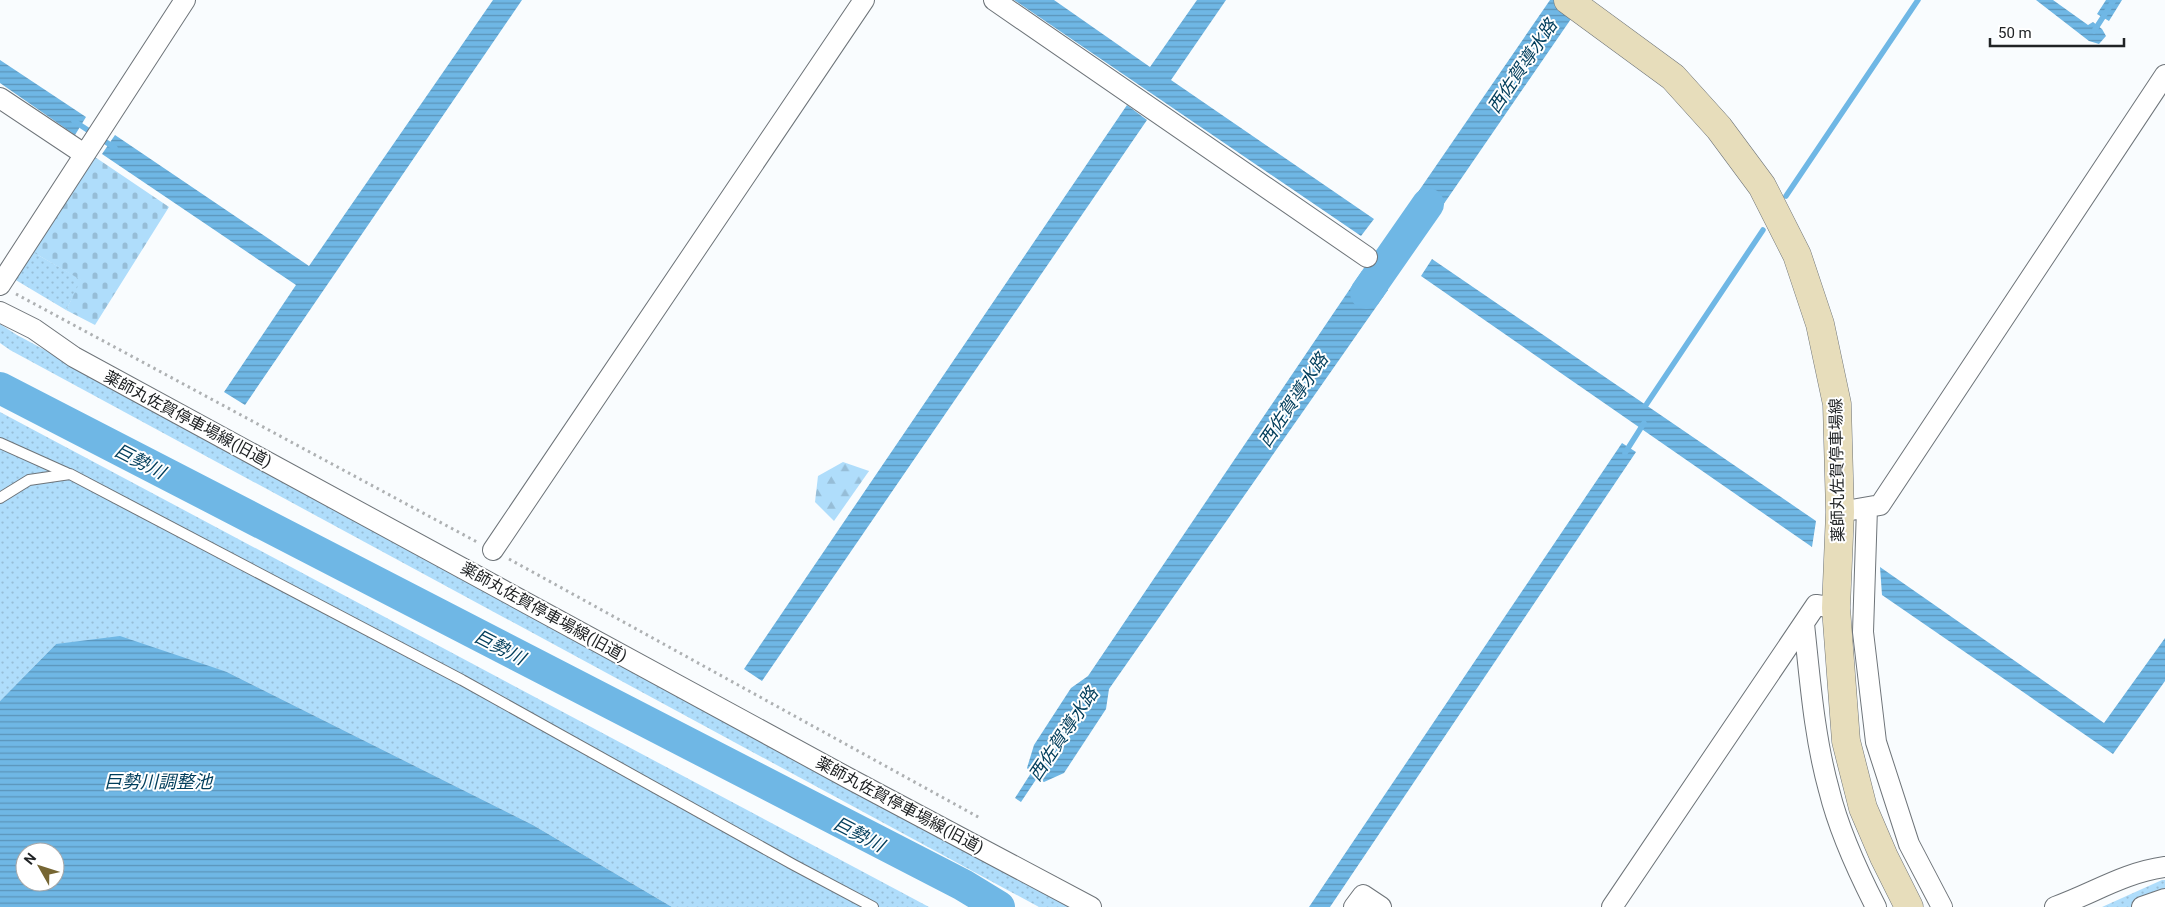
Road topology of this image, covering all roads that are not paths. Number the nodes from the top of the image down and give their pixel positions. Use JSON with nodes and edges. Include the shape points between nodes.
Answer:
{"nodes":[{"id":1,"x":185,"y":0,"type":"edge"},
{"id":2,"x":864,"y":0,"type":"edge"},
{"id":3,"x":994,"y":0,"type":"edge"},
{"id":4,"x":1578,"y":8,"type":"edge"},
{"id":5,"x":2165,"y":75,"type":"edge"},
{"id":6,"x":0,"y":98,"type":"edge"},
{"id":7,"x":84,"y":154,"type":"junction"},
{"id":8,"x":1367,"y":257,"type":"dead end"},
{"id":9,"x":0,"y":285,"type":"edge"},
{"id":10,"x":0,"y":312,"type":"edge"},
{"id":11,"x":0,"y":443,"type":"edge"},
{"id":12,"x":70,"y":474,"type":"junction"},
{"id":13,"x":0,"y":498,"type":"edge"},
{"id":14,"x":1867,"y":508,"type":"junction"},
{"id":15,"x":1840,"y":512,"type":"junction"},
{"id":16,"x":493,"y":550,"type":"dead end"},
{"id":17,"x":1836,"y":608,"type":"junction"},
{"id":18,"x":1804,"y":624,"type":"junction"},
{"id":19,"x":2165,"y":867,"type":"edge"},
{"id":20,"x":2165,"y":899,"type":"edge"},
{"id":21,"x":873,"y":907,"type":"edge"},
{"id":22,"x":1091,"y":907,"type":"edge"},
{"id":23,"x":1354,"y":907,"type":"edge"},
{"id":24,"x":1381,"y":907,"type":"edge"},
{"id":25,"x":1612,"y":907,"type":"edge"},
{"id":26,"x":1876,"y":907,"type":"edge"},
{"id":27,"x":1909,"y":907,"type":"edge"},
{"id":28,"x":1942,"y":907,"type":"edge"},
{"id":29,"x":2055,"y":907,"type":"edge"},
{"id":30,"x":2142,"y":907,"type":"edge"}],
"edges":[{"from":1,"to":7,"type":"street"},
{"from":2,"to":16,"type":"street"},
{"from":3,"to":8,"type":"street"},
{"from":4,"to":15,"type":"main road","name":"薬師丸佐賀停車場線","via":[[1673,77],[1719,128],[1762,186],[1797,255],[1820,324],[1838,404]]},
{"from":5,"to":14,"type":"street","via":[[1880,505]]},
{"from":6,"to":7,"type":"street"},
{"from":7,"to":9,"type":"street"},
{"from":10,"to":22,"type":"street","name":"薬師丸佐賀停車場線(旧道)","via":[[34,329],[74,357]]},
{"from":11,"to":12,"type":"lane"},
{"from":12,"to":13,"type":"lane","via":[[29,480]]},
{"from":12,"to":21,"type":"lane","via":[[462,680]]},
{"from":14,"to":15,"type":"street"},
{"from":14,"to":28,"type":"street","via":[[1862,632],[1876,742],[1908,844]]},
{"from":15,"to":17,"type":"main road","name":"薬師丸佐賀停車場線"},
{"from":17,"to":18,"type":"street","via":[[1816,605]]},
{"from":17,"to":27,"type":"main road","name":"薬師丸佐賀停車場線","via":[[1846,742],[1863,808]]},
{"from":18,"to":25,"type":"street"},
{"from":18,"to":26,"type":"street","via":[[1813,708],[1829,791],[1855,866]]},
{"from":19,"to":29,"type":"street","via":[[2126,876]]},
{"from":20,"to":30,"type":"street"},
{"from":23,"to":24,"type":"street","via":[[1363,895]]}]}
